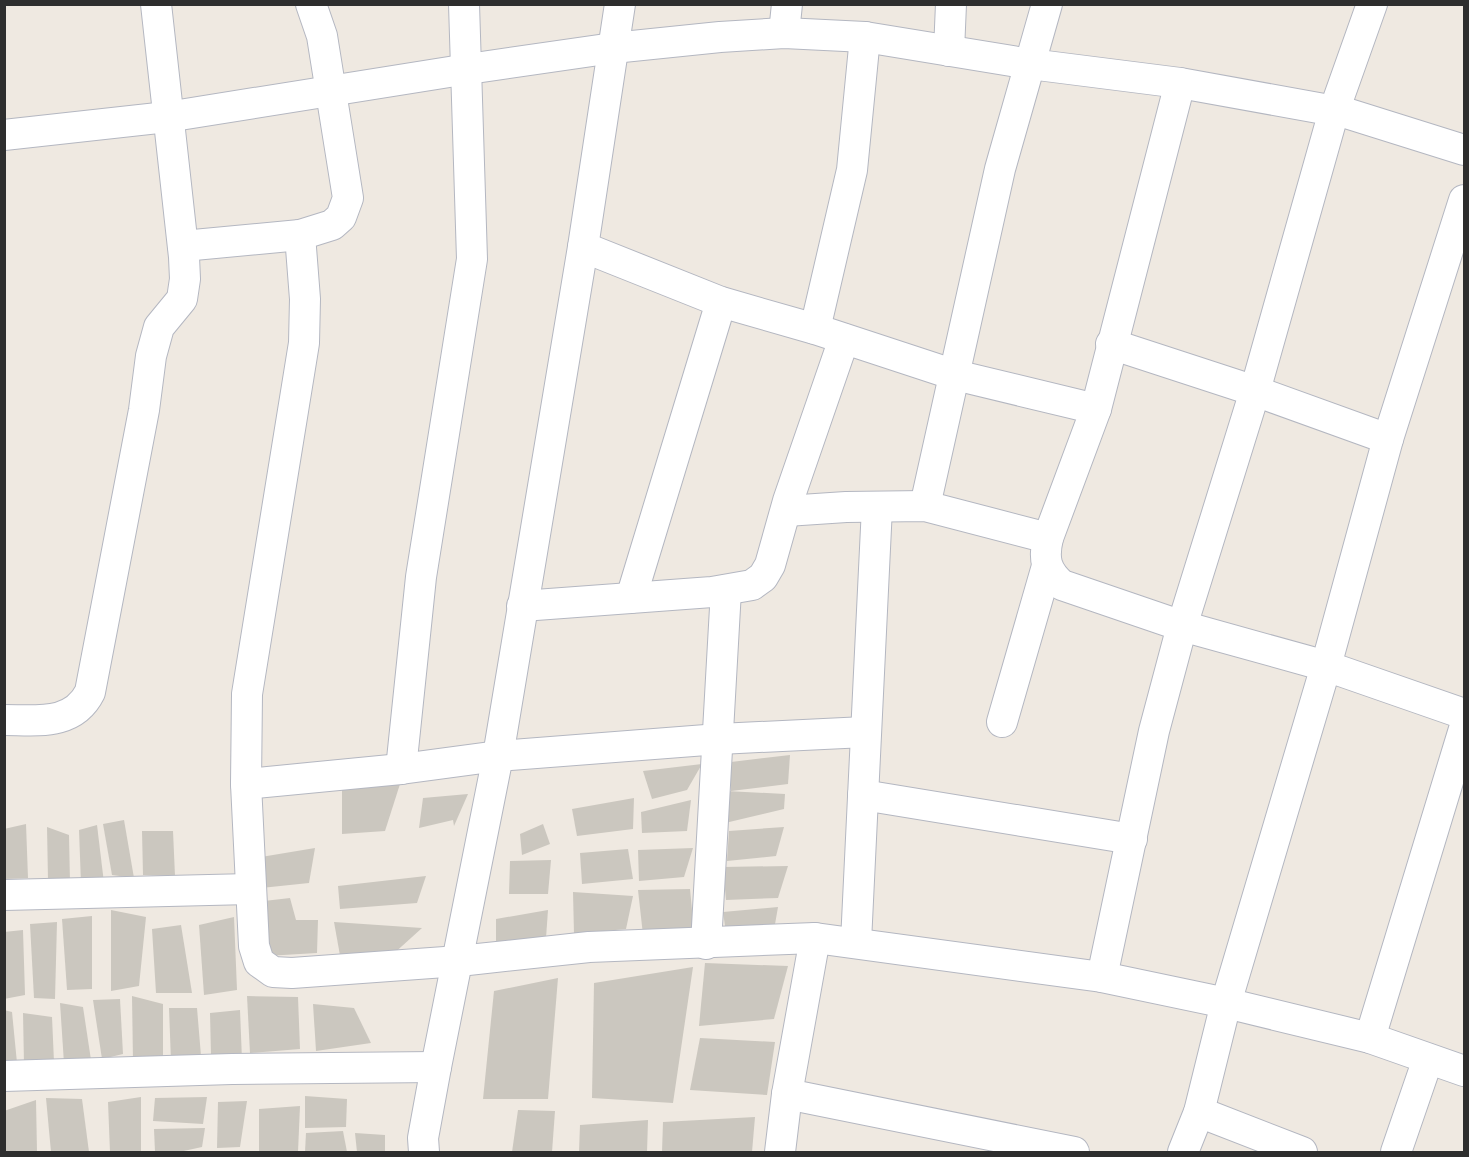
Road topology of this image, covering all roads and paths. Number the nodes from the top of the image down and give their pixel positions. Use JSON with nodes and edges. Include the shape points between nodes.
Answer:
{"nodes":[{"id":1,"x":156,"y":4,"type":"edge"},
{"id":2,"x":311,"y":4,"type":"edge"},
{"id":3,"x":464,"y":4,"type":"edge"},
{"id":4,"x":620,"y":4,"type":"edge"},
{"id":5,"x":951,"y":4,"type":"edge"},
{"id":6,"x":1047,"y":4,"type":"edge"},
{"id":7,"x":1372,"y":4,"type":"edge"},
{"id":8,"x":786,"y":19,"type":"edge"},
{"id":9,"x":865,"y":37,"type":"junction"},
{"id":10,"x":613,"y":48,"type":"junction"},
{"id":11,"x":949,"y":51,"type":"junction"},
{"id":12,"x":1030,"y":64,"type":"junction"},
{"id":13,"x":468,"y":69,"type":"junction"},
{"id":14,"x":1180,"y":84,"type":"junction"},
{"id":15,"x":330,"y":92,"type":"junction"},
{"id":16,"x":1334,"y":111,"type":"junction"},
{"id":17,"x":167,"y":117,"type":"junction"},
{"id":18,"x":4,"y":135,"type":"edge"},
{"id":19,"x":1464,"y":150,"type":"edge"},
{"id":20,"x":1464,"y":200,"type":"edge"},
{"id":21,"x":300,"y":235,"type":"junction"},
{"id":22,"x":183,"y":246,"type":"junction"},
{"id":23,"x":583,"y":247,"type":"junction"},
{"id":24,"x":721,"y":302,"type":"junction"},
{"id":25,"x":815,"y":329,"type":"junction"},
{"id":26,"x":844,"y":339,"type":"junction"},
{"id":27,"x":1111,"y":344,"type":"junction"},
{"id":28,"x":955,"y":375,"type":"junction"},
{"id":29,"x":1255,"y":391,"type":"junction"},
{"id":30,"x":1096,"y":410,"type":"junction"},
{"id":31,"x":1388,"y":439,"type":"junction"},
{"id":32,"x":877,"y":507,"type":"junction"},
{"id":33,"x":925,"y":507,"type":"junction"},
{"id":34,"x":786,"y":511,"type":"junction"},
{"id":35,"x":1047,"y":552,"type":"junction"},
{"id":36,"x":726,"y":590,"type":"junction"},
{"id":37,"x":630,"y":598,"type":"junction"},
{"id":38,"x":522,"y":606,"type":"junction"},
{"id":39,"x":1182,"y":626,"type":"junction"},
{"id":40,"x":1326,"y":666,"type":"junction"},
{"id":41,"x":1464,"y":714,"type":"edge"},
{"id":42,"x":4,"y":720,"type":"edge"},
{"id":43,"x":1002,"y":722,"type":"dead end"},
{"id":44,"x":1464,"y":729,"type":"edge"},
{"id":45,"x":865,"y":732,"type":"junction"},
{"id":46,"x":719,"y":739,"type":"junction"},
{"id":47,"x":498,"y":756,"type":"junction"},
{"id":48,"x":401,"y":769,"type":"junction"},
{"id":49,"x":246,"y":784,"type":"junction"},
{"id":50,"x":863,"y":795,"type":"junction"},
{"id":51,"x":1132,"y":839,"type":"junction"},
{"id":52,"x":250,"y":889,"type":"junction"},
{"id":53,"x":4,"y":895,"type":"edge"},
{"id":54,"x":815,"y":938,"type":"junction"},
{"id":55,"x":856,"y":942,"type":"junction"},
{"id":56,"x":706,"y":944,"type":"junction"},
{"id":57,"x":459,"y":961,"type":"junction"},
{"id":58,"x":1102,"y":977,"type":"junction"},
{"id":59,"x":1226,"y":1003,"type":"junction"},
{"id":60,"x":1370,"y":1038,"type":"junction"},
{"id":61,"x":1428,"y":1059,"type":"junction"},
{"id":62,"x":436,"y":1067,"type":"junction"},
{"id":63,"x":1464,"y":1071,"type":"edge"},
{"id":64,"x":4,"y":1076,"type":"edge"},
{"id":65,"x":787,"y":1094,"type":"junction"},
{"id":66,"x":1199,"y":1112,"type":"junction"},
{"id":67,"x":421,"y":1148,"type":"edge"},
{"id":68,"x":780,"y":1152,"type":"edge"},
{"id":69,"x":1074,"y":1152,"type":"edge"},
{"id":70,"x":1183,"y":1152,"type":"edge"},
{"id":71,"x":1302,"y":1152,"type":"edge"},
{"id":72,"x":1396,"y":1152,"type":"edge"}],
"edges":[{"from":1,"to":17,"type":"street"},
{"from":2,"to":15,"type":"street","via":[[322,36]]},
{"from":3,"to":13,"type":"street"},
{"from":4,"to":10,"type":"street"},
{"from":5,"to":11,"type":"street"},
{"from":6,"to":12,"type":"street"},
{"from":7,"to":16,"type":"street"},
{"from":8,"to":9,"type":"street"},
{"from":8,"to":10,"type":"street","via":[[720,37]]},
{"from":9,"to":11,"type":"street"},
{"from":9,"to":25,"type":"street","via":[[852,170]]},
{"from":10,"to":13,"type":"street"},
{"from":10,"to":23,"type":"street"},
{"from":11,"to":12,"type":"street"},
{"from":12,"to":14,"type":"street"},
{"from":12,"to":28,"type":"street","via":[[1000,169]]},
{"from":13,"to":15,"type":"street"},
{"from":13,"to":48,"type":"street","via":[[472,259],[420,577]]},
{"from":14,"to":16,"type":"street"},
{"from":14,"to":27,"type":"street"},
{"from":15,"to":17,"type":"street"},
{"from":15,"to":21,"type":"street","via":[[348,198],[341,217],[332,225]]},
{"from":16,"to":19,"type":"street"},
{"from":16,"to":29,"type":"street"},
{"from":17,"to":18,"type":"street"},
{"from":17,"to":22,"type":"street"},
{"from":20,"to":31,"type":"street"},
{"from":21,"to":22,"type":"street"},
{"from":21,"to":49,"type":"street","via":[[304,343],[247,694]]},
{"from":22,"to":42,"type":"street","via":[[182,299],[159,327],[151,356],[90,692],[74,713],[60,718]]},
{"from":23,"to":24,"type":"street"},
{"from":23,"to":38,"type":"street"},
{"from":24,"to":25,"type":"street"},
{"from":24,"to":37,"type":"street"},
{"from":25,"to":26,"type":"street"},
{"from":26,"to":28,"type":"street"},
{"from":26,"to":34,"type":"street"},
{"from":27,"to":29,"type":"street"},
{"from":27,"to":30,"type":"street"},
{"from":28,"to":30,"type":"street"},
{"from":28,"to":33,"type":"street"},
{"from":29,"to":31,"type":"street"},
{"from":29,"to":39,"type":"street"},
{"from":30,"to":35,"type":"street"},
{"from":31,"to":40,"type":"street"},
{"from":32,"to":33,"type":"street"},
{"from":32,"to":34,"type":"street"},
{"from":32,"to":45,"type":"street"},
{"from":33,"to":35,"type":"street"},
{"from":34,"to":36,"type":"street","via":[[763,577],[752,585]]},
{"from":35,"to":39,"type":"street","via":[[1052,577],[1062,585]]},
{"from":35,"to":43,"type":"street"},
{"from":36,"to":37,"type":"street"},
{"from":36,"to":46,"type":"street"},
{"from":37,"to":38,"type":"street"},
{"from":38,"to":47,"type":"street"},
{"from":39,"to":40,"type":"street"},
{"from":39,"to":51,"type":"street","via":[[1154,731]]},
{"from":40,"to":41,"type":"street"},
{"from":40,"to":59,"type":"street"},
{"from":44,"to":60,"type":"street"},
{"from":45,"to":46,"type":"street"},
{"from":45,"to":50,"type":"street"},
{"from":46,"to":47,"type":"street"},
{"from":46,"to":56,"type":"street"},
{"from":47,"to":48,"type":"street"},
{"from":47,"to":57,"type":"street"},
{"from":48,"to":49,"type":"street"},
{"from":49,"to":52,"type":"street"},
{"from":50,"to":51,"type":"street"},
{"from":50,"to":55,"type":"street"},
{"from":51,"to":58,"type":"street"},
{"from":52,"to":53,"type":"street"},
{"from":52,"to":57,"type":"street","via":[[254,946],[259,962],[273,972]]},
{"from":54,"to":55,"type":"street"},
{"from":54,"to":56,"type":"street"},
{"from":54,"to":65,"type":"street"},
{"from":55,"to":58,"type":"street"},
{"from":56,"to":57,"type":"street","via":[[589,946]]},
{"from":57,"to":62,"type":"street"},
{"from":58,"to":59,"type":"street"},
{"from":59,"to":60,"type":"street"},
{"from":59,"to":66,"type":"street"},
{"from":60,"to":61,"type":"street"},
{"from":61,"to":63,"type":"street"},
{"from":61,"to":72,"type":"street"},
{"from":62,"to":64,"type":"street"},
{"from":62,"to":67,"type":"street"},
{"from":65,"to":68,"type":"street"},
{"from":65,"to":69,"type":"street"},
{"from":66,"to":70,"type":"street"},
{"from":66,"to":71,"type":"street"}]}
